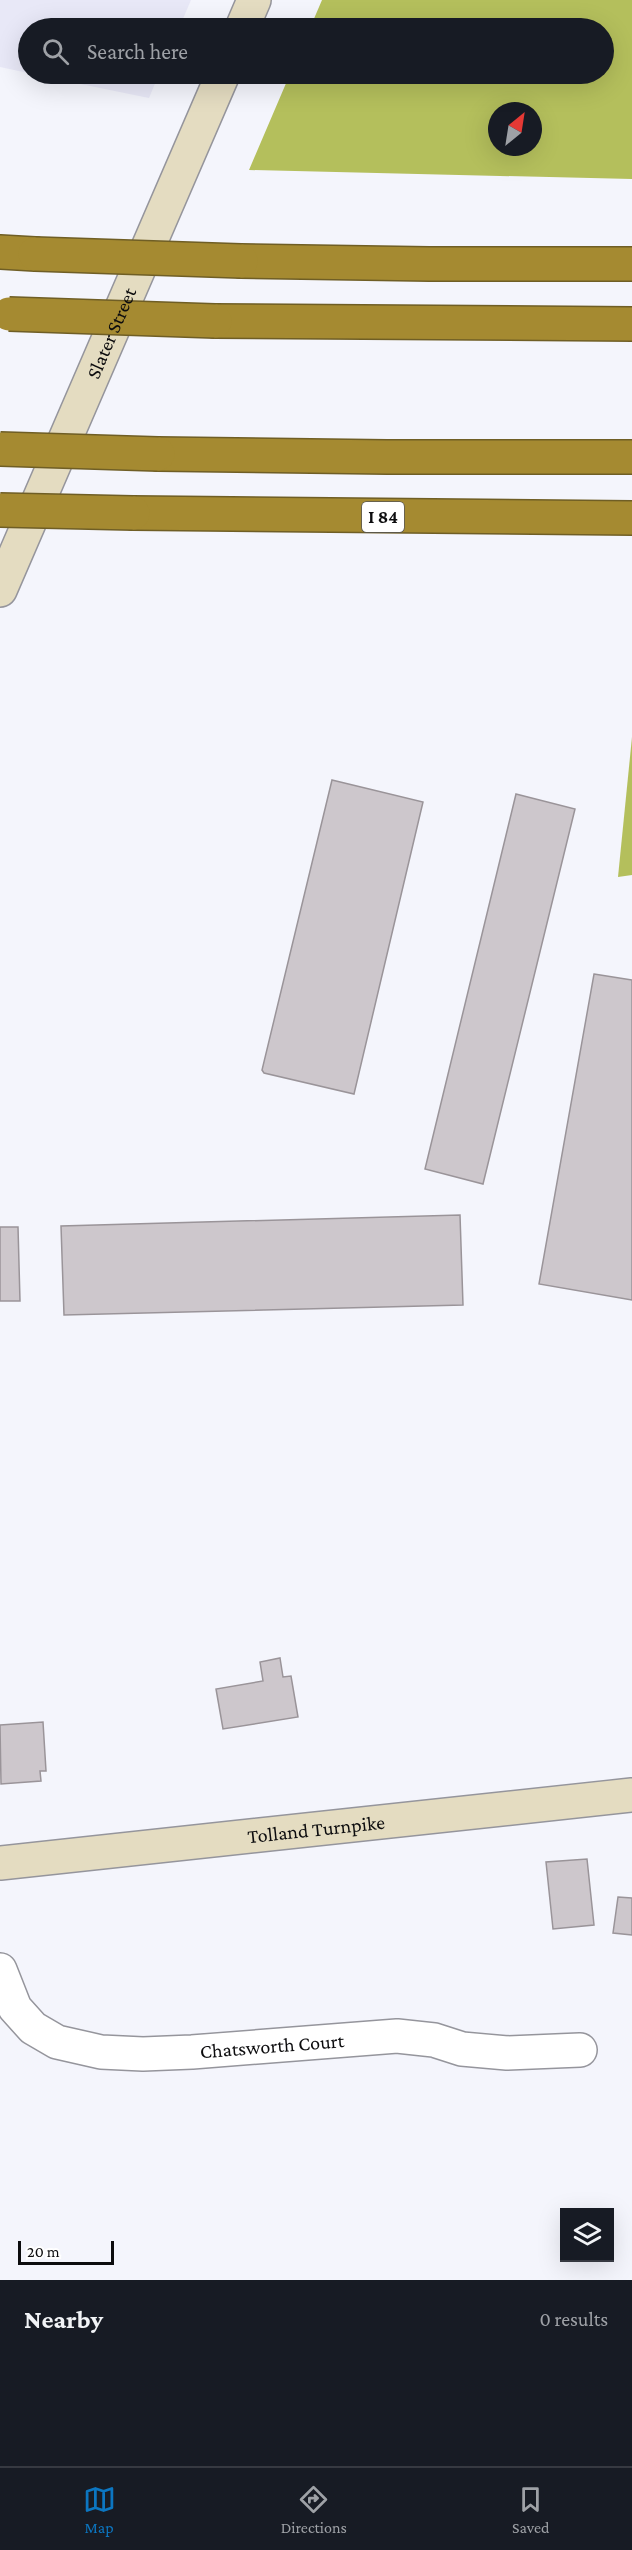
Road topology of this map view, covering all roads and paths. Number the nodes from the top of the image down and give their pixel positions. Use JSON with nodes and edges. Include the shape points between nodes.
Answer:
{"nodes":[{"id":1,"x":254,"y":0,"type":"edge"},
{"id":2,"x":246,"y":18,"type":"edge"},
{"id":3,"x":219,"y":84,"type":"edge"},
{"id":4,"x":0,"y":252,"type":"edge"},
{"id":5,"x":632,"y":264,"type":"edge"},
{"id":6,"x":5,"y":314,"type":"edge"},
{"id":7,"x":632,"y":324,"type":"edge"},
{"id":8,"x":0,"y":449,"type":"edge"},
{"id":9,"x":632,"y":457,"type":"edge"},
{"id":10,"x":0,"y":510,"type":"edge"},
{"id":11,"x":632,"y":518,"type":"edge"},
{"id":12,"x":0,"y":591,"type":"edge"},
{"id":13,"x":632,"y":1795,"type":"edge"},
{"id":14,"x":0,"y":1863,"type":"edge"},
{"id":15,"x":0,"y":1970,"type":"edge"},
{"id":16,"x":580,"y":2050,"type":"dead end"}],
"edges":[{"from":1,"to":2,"type":"street"},
{"from":3,"to":12,"type":"street","name":"Slater Street"},
{"from":4,"to":5,"type":"highway","bridge":true,"via":[[241,261]]},
{"from":6,"to":7,"type":"highway","bridge":true,"via":[[215,321]]},
{"from":8,"to":9,"type":"highway","bridge":true},
{"from":10,"to":11,"type":"highway","number":"I 84","bridge":true},
{"from":13,"to":14,"type":"street","name":"Tolland Turnpike"},
{"from":15,"to":16,"type":"street","name":"Chatsworth Court","via":[[15,2008],[33,2028],[57,2042],[101,2052],[192,2052],[397,2036],[507,2053]]}]}
